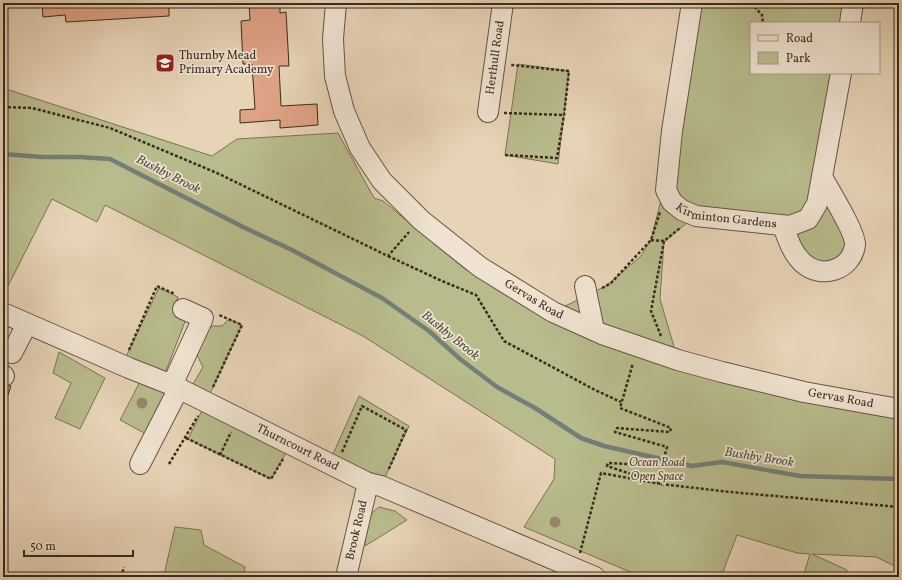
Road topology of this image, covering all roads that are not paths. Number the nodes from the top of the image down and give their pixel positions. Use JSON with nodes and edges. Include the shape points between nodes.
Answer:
{"nodes":[{"id":1,"x":336,"y":3,"type":"edge"},
{"id":2,"x":503,"y":3,"type":"edge"},
{"id":3,"x":692,"y":3,"type":"edge"},
{"id":4,"x":853,"y":3,"type":"edge"},
{"id":5,"x":850,"y":22,"type":"edge"},
{"id":6,"x":841,"y":74,"type":"edge"},
{"id":7,"x":488,"y":112,"type":"road end"},
{"id":8,"x":822,"y":177,"type":"junction"},
{"id":9,"x":784,"y":226,"type":"junction"},
{"id":10,"x":586,"y":291,"type":"road end"},
{"id":11,"x":184,"y":309,"type":"dead end"},
{"id":12,"x":3,"y":313,"type":"edge"},
{"id":13,"x":28,"y":324,"type":"junction"},
{"id":14,"x":594,"y":330,"type":"junction"},
{"id":15,"x":12,"y":353,"type":"dead end"},
{"id":16,"x":175,"y":387,"type":"junction"},
{"id":17,"x":899,"y":409,"type":"edge"},
{"id":18,"x":140,"y":464,"type":"dead end"},
{"id":19,"x":374,"y":484,"type":"junction"},
{"id":20,"x":346,"y":577,"type":"edge"},
{"id":21,"x":595,"y":577,"type":"edge"}],
"edges":[{"from":1,"to":14,"type":"street","name":"Gervas Road","via":[[333,39],[335,76],[342,105],[363,153],[382,181],[421,220],[486,271],[546,308]]},
{"from":2,"to":7,"type":"street","name":"Herthull Road"},
{"from":3,"to":9,"type":"street","name":"Kirminton Gardens","via":[[672,131],[666,190],[672,202],[696,216]]},
{"from":4,"to":5,"type":"street"},
{"from":6,"to":8,"type":"street","name":"Kirminton Gardens"},
{"from":8,"to":9,"type":"street","name":"Kirminton Gardens","via":[[817,204],[808,218]]},
{"from":8,"to":9,"type":"street","via":[[853,234],[855,245],[844,265],[824,272],[803,264],[794,253]]},
{"from":10,"to":14,"type":"street"},
{"from":11,"to":16,"type":"street","via":[[210,321]]},
{"from":12,"to":13,"type":"street","name":"Thurncourt Road"},
{"from":13,"to":15,"type":"street"},
{"from":13,"to":16,"type":"street","name":"Thurncourt Road"},
{"from":14,"to":17,"type":"street","name":"Gervas Road","via":[[722,372],[804,392]]},
{"from":16,"to":18,"type":"street"},
{"from":16,"to":19,"type":"street","name":"Thurncourt Road"},
{"from":19,"to":20,"type":"street","name":"Brook Road"},
{"from":19,"to":21,"type":"street","name":"Thurncourt Road"}]}
